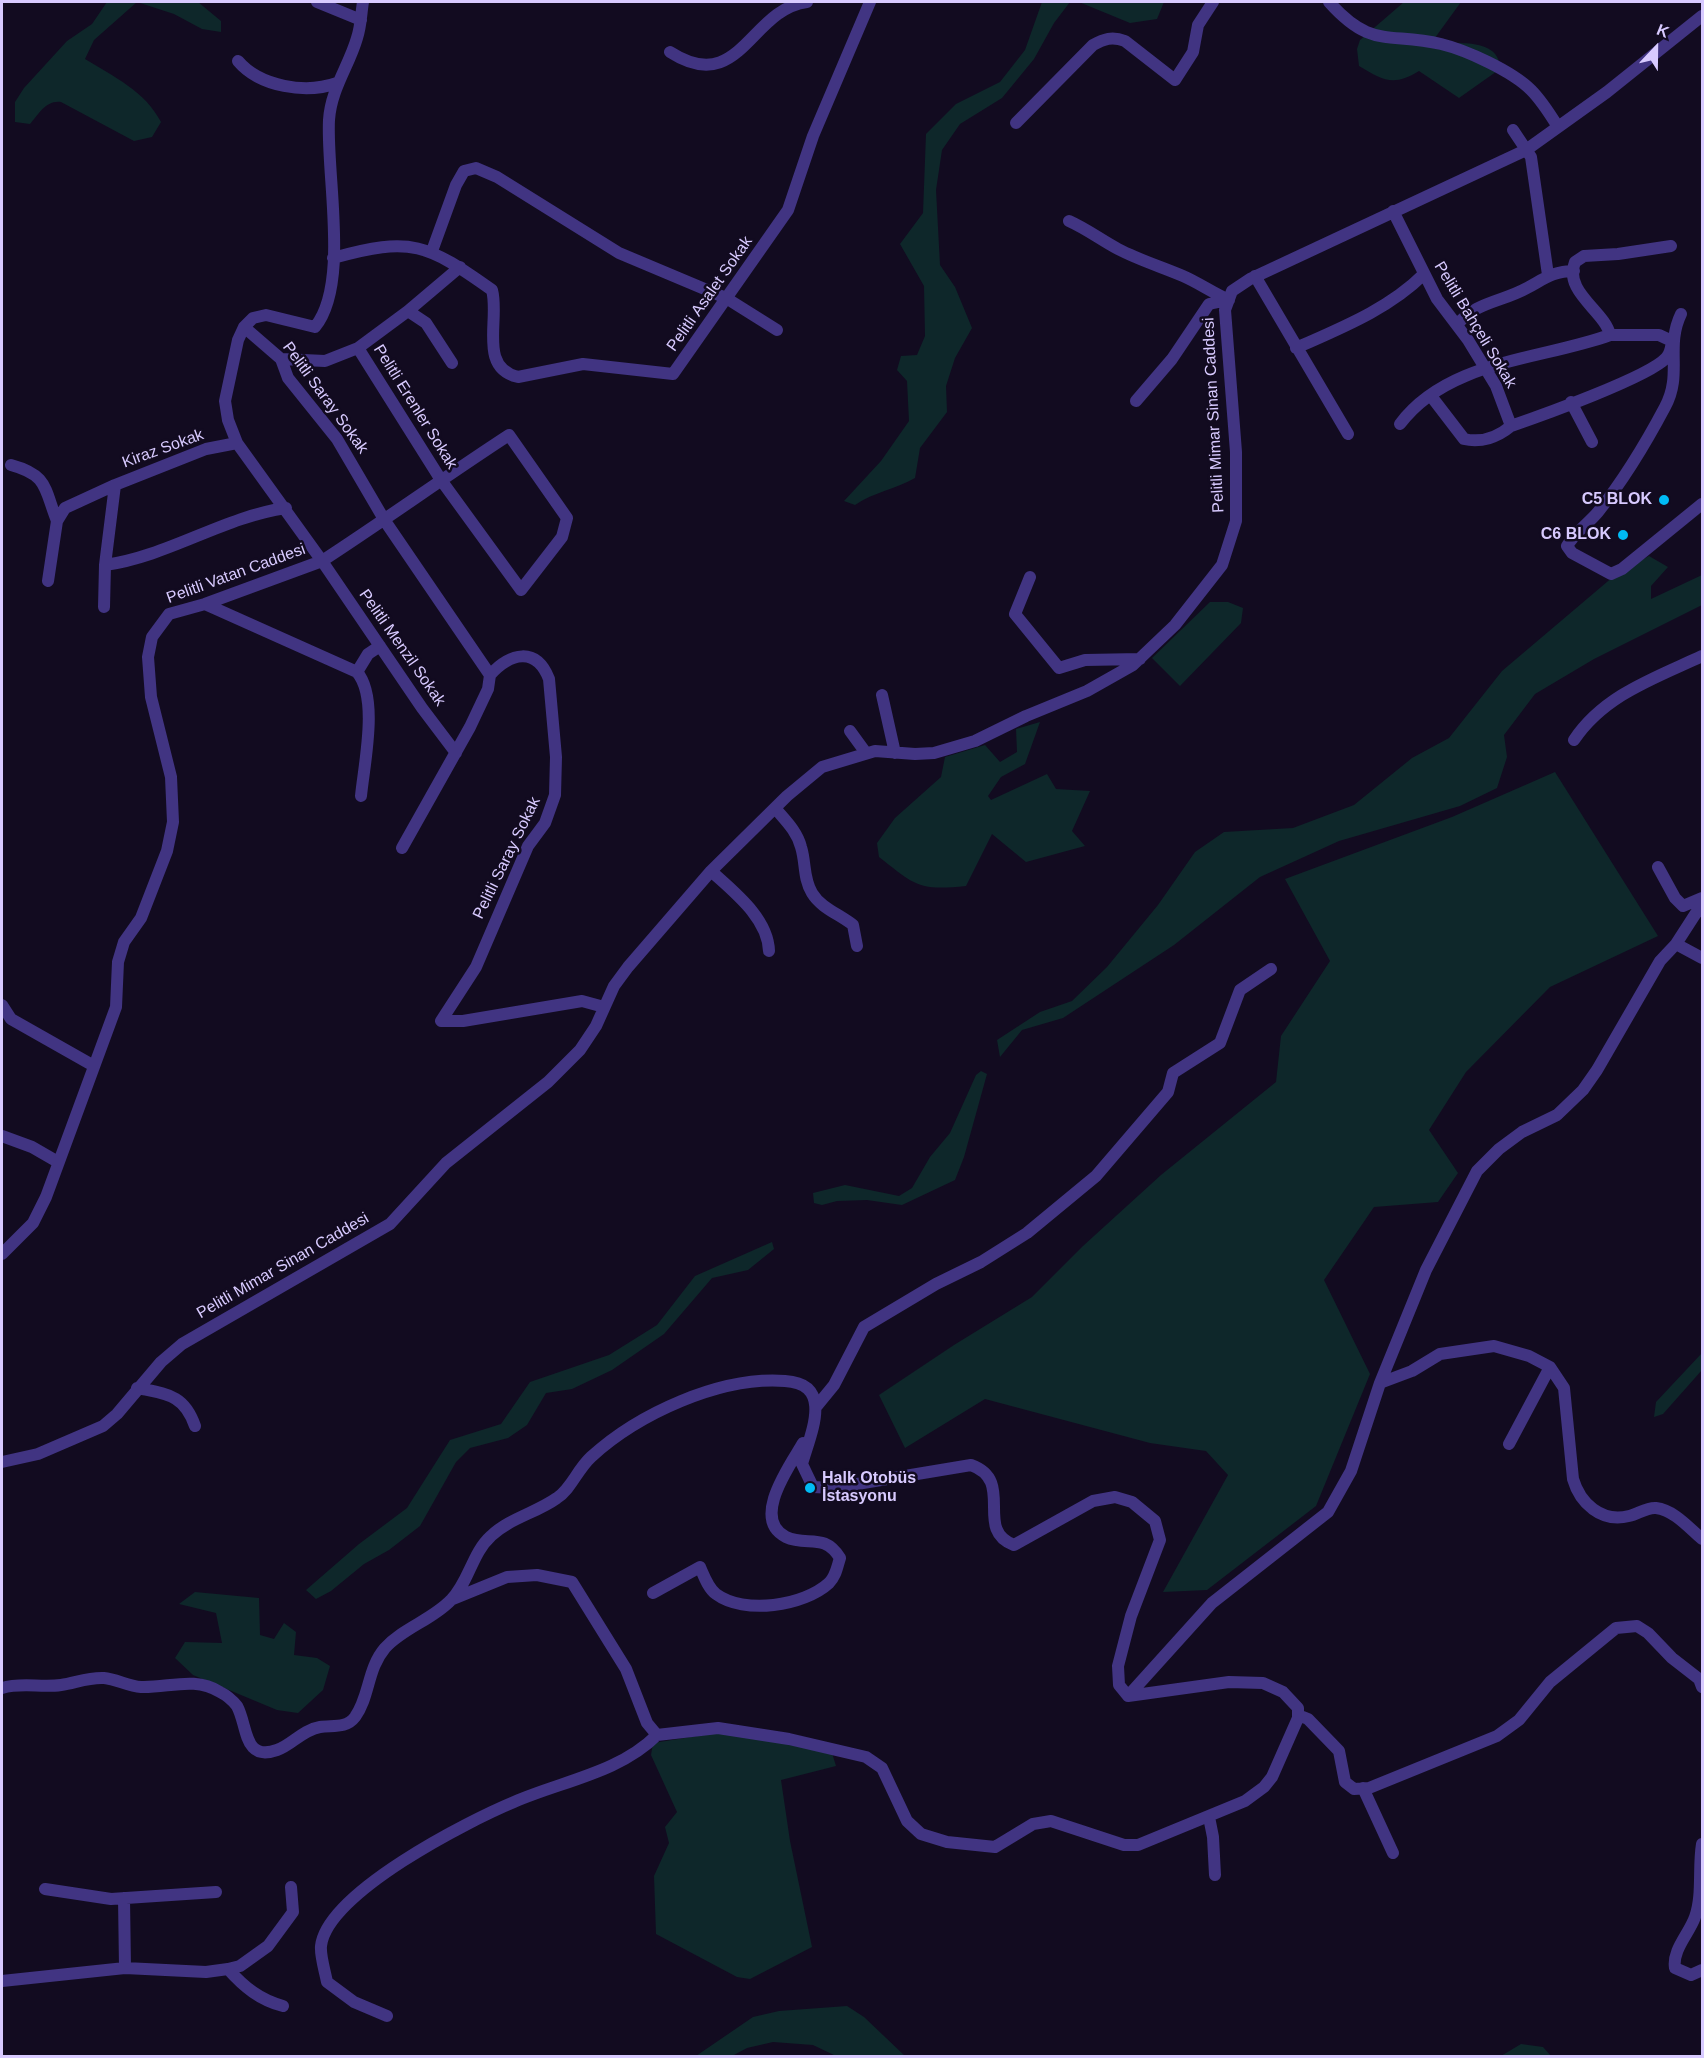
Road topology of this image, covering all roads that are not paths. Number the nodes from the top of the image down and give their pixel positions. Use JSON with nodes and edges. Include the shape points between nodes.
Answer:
{"nodes":[{"id":1,"x":317,"y":2,"type":"edge"},
{"id":2,"x":363,"y":2,"type":"edge"},
{"id":3,"x":807,"y":2,"type":"edge"},
{"id":4,"x":865,"y":2,"type":"edge"},
{"id":5,"x":870,"y":2,"type":"edge"},
{"id":6,"x":1213,"y":2,"type":"edge"},
{"id":7,"x":1329,"y":2,"type":"edge"},
{"id":8,"x":1702,"y":16,"type":"edge"},
{"id":9,"x":361,"y":20,"type":"junction"},
{"id":10,"x":670,"y":52,"type":"dead end"},
{"id":11,"x":238,"y":61,"type":"dead end"},
{"id":12,"x":337,"y":83,"type":"junction"},
{"id":13,"x":1016,"y":123,"type":"dead end"},
{"id":14,"x":1558,"y":127,"type":"junction"},
{"id":15,"x":1513,"y":130,"type":"dead end"},
{"id":16,"x":1526,"y":150,"type":"junction"},
{"id":17,"x":1393,"y":211,"type":"junction"},
{"id":18,"x":1069,"y":221,"type":"dead end"},
{"id":19,"x":1671,"y":246,"type":"dead end"},
{"id":20,"x":432,"y":251,"type":"junction"},
{"id":21,"x":333,"y":258,"type":"junction"},
{"id":22,"x":460,"y":267,"type":"junction"},
{"id":23,"x":1574,"y":271,"type":"junction"},
{"id":24,"x":1424,"y":274,"type":"junction"},
{"id":25,"x":1548,"y":275,"type":"junction"},
{"id":26,"x":1255,"y":276,"type":"junction"},
{"id":27,"x":726,"y":298,"type":"junction"},
{"id":28,"x":1229,"y":300,"type":"junction"},
{"id":29,"x":408,"y":311,"type":"junction"},
{"id":30,"x":1681,"y":315,"type":"dead end"},
{"id":31,"x":1457,"y":325,"type":"junction"},
{"id":32,"x":244,"y":327,"type":"junction"},
{"id":33,"x":777,"y":330,"type":"dead end"},
{"id":34,"x":1610,"y":335,"type":"junction"},
{"id":35,"x":1672,"y":341,"type":"junction"},
{"id":36,"x":358,"y":348,"type":"junction"},
{"id":37,"x":1296,"y":348,"type":"junction"},
{"id":38,"x":281,"y":358,"type":"junction"},
{"id":39,"x":452,"y":363,"type":"dead end"},
{"id":40,"x":1485,"y":368,"type":"junction"},
{"id":41,"x":1431,"y":396,"type":"junction"},
{"id":42,"x":1136,"y":401,"type":"dead end"},
{"id":43,"x":1571,"y":402,"type":"junction"},
{"id":44,"x":1400,"y":424,"type":"dead end"},
{"id":45,"x":1511,"y":426,"type":"junction"},
{"id":46,"x":1348,"y":434,"type":"dead end"},
{"id":47,"x":1592,"y":442,"type":"dead end"},
{"id":48,"x":237,"y":443,"type":"junction"},
{"id":49,"x":11,"y":465,"type":"dead end"},
{"id":50,"x":441,"y":480,"type":"junction"},
{"id":51,"x":115,"y":485,"type":"junction"},
{"id":52,"x":1702,"y":504,"type":"edge"},
{"id":53,"x":286,"y":508,"type":"junction"},
{"id":54,"x":57,"y":521,"type":"junction"},
{"id":55,"x":385,"y":521,"type":"junction"},
{"id":56,"x":322,"y":561,"type":"junction"},
{"id":57,"x":105,"y":565,"type":"junction"},
{"id":58,"x":1030,"y":577,"type":"dead end"},
{"id":59,"x":48,"y":581,"type":"dead end"},
{"id":60,"x":205,"y":604,"type":"junction"},
{"id":61,"x":104,"y":607,"type":"dead end"},
{"id":62,"x":380,"y":646,"type":"junction"},
{"id":63,"x":1702,"y":656,"type":"edge"},
{"id":64,"x":1140,"y":659,"type":"junction"},
{"id":65,"x":357,"y":672,"type":"junction"},
{"id":66,"x":490,"y":675,"type":"junction"},
{"id":67,"x":882,"y":695,"type":"dead end"},
{"id":68,"x":850,"y":731,"type":"dead end"},
{"id":69,"x":1574,"y":740,"type":"dead end"},
{"id":70,"x":456,"y":753,"type":"junction"},
{"id":71,"x":866,"y":753,"type":"junction"},
{"id":72,"x":896,"y":753,"type":"junction"},
{"id":73,"x":361,"y":796,"type":"dead end"},
{"id":74,"x":775,"y":808,"type":"junction"},
{"id":75,"x":402,"y":848,"type":"dead end"},
{"id":76,"x":1659,"y":867,"type":"dead end"},
{"id":77,"x":711,"y":871,"type":"junction"},
{"id":78,"x":1702,"y":898,"type":"edge"},
{"id":79,"x":1699,"y":911,"type":"edge"},
{"id":80,"x":1676,"y":944,"type":"junction"},
{"id":81,"x":857,"y":946,"type":"dead end"},
{"id":82,"x":769,"y":951,"type":"dead end"},
{"id":83,"x":1702,"y":958,"type":"edge"},
{"id":84,"x":1271,"y":969,"type":"dead end"},
{"id":85,"x":2,"y":1005,"type":"edge"},
{"id":86,"x":604,"y":1007,"type":"junction"},
{"id":87,"x":94,"y":1066,"type":"junction"},
{"id":88,"x":2,"y":1136,"type":"edge"},
{"id":89,"x":58,"y":1162,"type":"junction"},
{"id":90,"x":2,"y":1254,"type":"edge"},
{"id":91,"x":1550,"y":1367,"type":"junction"},
{"id":92,"x":1380,"y":1383,"type":"junction"},
{"id":93,"x":137,"y":1388,"type":"junction"},
{"id":94,"x":816,"y":1407,"type":"junction"},
{"id":95,"x":815,"y":1424,"type":"junction"},
{"id":96,"x":195,"y":1426,"type":"dead end"},
{"id":97,"x":1509,"y":1444,"type":"dead end"},
{"id":98,"x":2,"y":1462,"type":"edge"},
{"id":99,"x":1702,"y":1539,"type":"edge"},
{"id":100,"x":653,"y":1593,"type":"dead end"},
{"id":101,"x":453,"y":1599,"type":"junction"},
{"id":102,"x":1702,"y":1687,"type":"edge"},
{"id":103,"x":2,"y":1688,"type":"edge"},
{"id":104,"x":1128,"y":1695,"type":"junction"},
{"id":105,"x":1298,"y":1715,"type":"junction"},
{"id":106,"x":657,"y":1735,"type":"junction"},
{"id":107,"x":1363,"y":1788,"type":"junction"},
{"id":108,"x":1209,"y":1817,"type":"junction"},
{"id":109,"x":1702,"y":1844,"type":"edge"},
{"id":110,"x":1393,"y":1853,"type":"dead end"},
{"id":111,"x":1215,"y":1875,"type":"dead end"},
{"id":112,"x":291,"y":1887,"type":"dead end"},
{"id":113,"x":45,"y":1889,"type":"dead end"},
{"id":114,"x":216,"y":1892,"type":"dead end"},
{"id":115,"x":124,"y":1898,"type":"junction"},
{"id":116,"x":125,"y":1968,"type":"junction"},
{"id":117,"x":228,"y":1969,"type":"junction"},
{"id":118,"x":1702,"y":1971,"type":"edge"},
{"id":119,"x":2,"y":1981,"type":"edge"},
{"id":120,"x":283,"y":2006,"type":"dead end"},
{"id":121,"x":387,"y":2016,"type":"dead end"}],
"edges":[{"from":1,"to":9,"type":"street"},
{"from":2,"to":9,"type":"street"},
{"from":3,"to":10,"type":"street","via":[[793,3],[781,10],[740,52],[724,62],[709,66],[686,63]]},
{"from":4,"to":5,"type":"street"},
{"from":5,"to":27,"type":"street","name":"Pelitli Asalet Sokak","via":[[813,136],[788,210]]},
{"from":6,"to":13,"type":"street","via":[[1198,25],[1193,52],[1175,80],[1125,41],[1115,37],[1103,40],[1093,45]]},
{"from":7,"to":14,"type":"street","via":[[1343,18],[1368,33],[1452,48],[1520,81],[1539,99]]},
{"from":8,"to":14,"type":"street","name":"Pelitli Mimar Sinan Caddesi"},
{"from":9,"to":12,"type":"street","via":[[354,48]]},
{"from":11,"to":12,"type":"street","via":[[259,79],[320,89]]},
{"from":12,"to":21,"type":"street","via":[[329,121]]},
{"from":14,"to":16,"type":"street","name":"Pelitli Mimar Sinan Caddesi"},
{"from":15,"to":16,"type":"street"},
{"from":16,"to":17,"type":"street","name":"Pelitli Mimar Sinan Caddesi"},
{"from":16,"to":25,"type":"street","via":[[1532,157],[1538,190]]},
{"from":17,"to":24,"type":"street","name":"Pelitli Bahçeli Sokak"},
{"from":17,"to":26,"type":"street","name":"Pelitli Mimar Sinan Caddesi"},
{"from":18,"to":28,"type":"street"},
{"from":19,"to":23,"type":"street","via":[[1584,255],[1575,262]]},
{"from":20,"to":21,"type":"street","name":"Pelitli Asalet Sokak","via":[[391,245]]},
{"from":20,"to":22,"type":"street","name":"Pelitli Asalet Sokak"},
{"from":20,"to":27,"type":"street","via":[[456,185],[464,171],[476,168],[619,253]]},
{"from":21,"to":32,"type":"street","via":[[328,303],[315,327],[266,315],[253,318]]},
{"from":22,"to":27,"type":"street","name":"Pelitli Asalet Sokak","via":[[492,290],[494,358],[501,370],[518,377],[583,364],[673,374]]},
{"from":22,"to":29,"type":"street","name":"Pelitli Erenler Sokak"},
{"from":23,"to":25,"type":"street"},
{"from":23,"to":34,"type":"street","via":[[1578,289]]},
{"from":24,"to":31,"type":"street","name":"Pelitli Bahçeli Sokak","via":[[1437,300]]},
{"from":24,"to":37,"type":"street","via":[[1365,316]]},
{"from":25,"to":31,"type":"street","via":[[1526,289],[1471,311]]},
{"from":26,"to":28,"type":"street","name":"Pelitli Mimar Sinan Caddesi","via":[[1232,291]]},
{"from":26,"to":37,"type":"street"},
{"from":27,"to":33,"type":"street"},
{"from":28,"to":42,"type":"street","via":[[1209,304],[1172,359]]},
{"from":28,"to":64,"type":"street","name":"Pelitli Mimar Sinan Caddesi","via":[[1225,310],[1236,452],[1236,521],[1222,565],[1175,626]]},
{"from":29,"to":36,"type":"street","name":"Pelitli Erenler Sokak"},
{"from":29,"to":39,"type":"street","via":[[430,328]]},
{"from":30,"to":35,"type":"street"},
{"from":31,"to":40,"type":"street","name":"Pelitli Bahçeli Sokak"},
{"from":32,"to":38,"type":"street","name":"Pelitli Saray Sokak"},
{"from":32,"to":48,"type":"street","name":"Pelitli Vatan Caddesi","via":[[225,400]]},
{"from":34,"to":35,"type":"street","via":[[1659,335]]},
{"from":34,"to":40,"type":"street"},
{"from":35,"to":43,"type":"street","via":[[1667,357],[1654,367]]},
{"from":35,"to":52,"type":"street","via":[[1674,381],[1665,407],[1597,513],[1567,546],[1572,553],[1611,574]]},
{"from":36,"to":38,"type":"street","via":[[325,361]]},
{"from":36,"to":50,"type":"street","name":"Pelitli Erenler Sokak"},
{"from":37,"to":46,"type":"street"},
{"from":38,"to":55,"type":"street","name":"Pelitli Saray Sokak","via":[[288,378],[337,439]]},
{"from":40,"to":41,"type":"street"},
{"from":40,"to":45,"type":"street","name":"Pelitli Bahçeli Sokak"},
{"from":41,"to":44,"type":"street"},
{"from":41,"to":45,"type":"street","via":[[1464,439],[1483,439]]},
{"from":43,"to":45,"type":"street"},
{"from":43,"to":47,"type":"street"},
{"from":48,"to":51,"type":"street","name":"Kiraz Sokak","via":[[206,449]]},
{"from":48,"to":53,"type":"street","name":"Pelitli Vatan Caddesi"},
{"from":49,"to":54,"type":"street","via":[[40,477]]},
{"from":50,"to":50,"type":"street","name":"Pelitli Erenler Sokak","via":[[509,435],[567,518],[562,537],[521,590]]},
{"from":50,"to":55,"type":"street"},
{"from":51,"to":54,"type":"street","via":[[65,508]]},
{"from":51,"to":57,"type":"street","name":"Kiraz Sokak"},
{"from":53,"to":56,"type":"street","name":"Pelitli Vatan Caddesi"},
{"from":53,"to":57,"type":"street","via":[[262,512],[177,545]]},
{"from":54,"to":59,"type":"street"},
{"from":55,"to":56,"type":"street"},
{"from":55,"to":66,"type":"street","name":"Pelitli Saray Sokak"},
{"from":56,"to":60,"type":"street","name":"Pelitli Vatan Caddesi"},
{"from":56,"to":62,"type":"street","name":"Pelitli Menzil Sokak"},
{"from":57,"to":61,"type":"street","name":"Kiraz Sokak"},
{"from":58,"to":64,"type":"street","via":[[1015,614],[1059,668],[1085,660]]},
{"from":60,"to":65,"type":"street"},
{"from":60,"to":87,"type":"street","name":"Pelitli Vatan Caddesi","via":[[169,614],[152,638],[148,657],[151,698],[171,777],[173,822],[167,851],[141,918],[124,942],[118,962],[116,1007]]},
{"from":62,"to":65,"type":"street","via":[[368,654]]},
{"from":62,"to":70,"type":"street","name":"Pelitli Menzil Sokak"},
{"from":63,"to":69,"type":"street","via":[[1609,702],[1586,722]]},
{"from":64,"to":72,"type":"street","name":"Pelitli Mimar Sinan Caddesi","via":[[1087,691],[975,741],[934,753]]},
{"from":65,"to":73,"type":"street","via":[[366,689],[368,719]]},
{"from":66,"to":70,"type":"street","via":[[488,689]]},
{"from":66,"to":86,"type":"street","name":"Pelitli Saray Sokak","via":[[512,657],[528,657],[545,669],[556,757],[555,795],[545,822],[528,846],[476,967],[441,1021],[463,1021],[582,1000]]},
{"from":67,"to":72,"type":"street"},
{"from":68,"to":71,"type":"street"},
{"from":70,"to":75,"type":"street"},
{"from":71,"to":72,"type":"street","name":"Pelitli Mimar Sinan Caddesi"},
{"from":71,"to":74,"type":"street","name":"Pelitli Mimar Sinan Caddesi","via":[[822,767]]},
{"from":74,"to":77,"type":"street","name":"Pelitli Mimar Sinan Caddesi"},
{"from":74,"to":81,"type":"street","via":[[792,827],[801,847],[812,893],[826,908],[853,925]]},
{"from":76,"to":78,"type":"street","via":[[1683,906]]},
{"from":77,"to":82,"type":"street","via":[[751,912],[769,938]]},
{"from":77,"to":86,"type":"street","name":"Pelitli Mimar Sinan Caddesi","via":[[628,968]]},
{"from":79,"to":80,"type":"street"},
{"from":80,"to":83,"type":"street"},
{"from":80,"to":92,"type":"street","via":[[1660,961],[1583,1090],[1557,1115],[1522,1132],[1499,1149],[1477,1171],[1426,1270]]},
{"from":84,"to":94,"type":"street","via":[[1240,990],[1220,1043],[1173,1073],[1168,1092],[1096,1176],[1027,1233],[864,1327],[834,1385]]},
{"from":85,"to":87,"type":"street","via":[[11,1019]]},
{"from":86,"to":93,"type":"street","name":"Pelitli Mimar Sinan Caddesi","via":[[574,1057],[446,1163],[390,1224],[190,1339]]},
{"from":87,"to":89,"type":"street","name":"Pelitli Vatan Caddesi"},
{"from":88,"to":89,"type":"street"},
{"from":89,"to":90,"type":"street","name":"Pelitli Vatan Caddesi","via":[[33,1223]]},
{"from":91,"to":92,"type":"street","via":[[1494,1346],[1440,1354],[1412,1371]]},
{"from":91,"to":97,"type":"street"},
{"from":91,"to":99,"type":"street","via":[[1564,1388],[1573,1479],[1588,1507],[1611,1517],[1628,1517],[1653,1508],[1668,1511]]},
{"from":92,"to":104,"type":"street","via":[[1351,1471],[1328,1512],[1212,1603]]},
{"from":93,"to":96,"type":"street","via":[[180,1400]]},
{"from":93,"to":98,"type":"street","name":"Pelitli Mimar Sinan Caddesi","via":[[103,1426],[38,1454]]},
{"from":94,"to":95,"type":"street"},
{"from":94,"to":101,"type":"street","via":[[810,1393],[796,1382],[781,1380],[724,1387],[692,1396],[663,1411],[594,1454],[577,1470],[570,1486],[559,1497],[504,1525],[490,1537]]},
{"from":95,"to":100,"type":"street","via":[[779,1483],[771,1510],[775,1526],[786,1537],[826,1543],[834,1549],[840,1557],[828,1584],[792,1603],[735,1605],[714,1593],[700,1567]]},
{"from":95,"to":104,"type":"street","via":[[802,1464],[813,1487],[833,1488],[971,1466],[988,1476],[995,1490],[993,1513],[997,1532],[1004,1542],[1014,1545],[1094,1501],[1115,1497],[1132,1502],[1155,1521],[1160,1540],[1131,1616],[1118,1666],[1119,1685]]},
{"from":101,"to":103,"type":"street","via":[[387,1646],[375,1661],[353,1720],[338,1727],[318,1727],[266,1753],[250,1744],[236,1705],[210,1686],[196,1682],[143,1687],[104,1678]]},
{"from":101,"to":106,"type":"street","via":[[507,1578],[537,1575],[572,1582],[626,1668],[647,1723]]},
{"from":102,"to":107,"type":"street","via":[[1699,1679],[1648,1633],[1636,1626],[1616,1628],[1550,1682],[1519,1720],[1497,1736]]},
{"from":104,"to":105,"type":"street","via":[[1229,1682],[1263,1683],[1294,1701]]},
{"from":105,"to":107,"type":"street","via":[[1308,1719],[1339,1751],[1345,1782],[1354,1790]]},
{"from":105,"to":108,"type":"street","via":[[1264,1787],[1245,1801]]},
{"from":106,"to":108,"type":"street","via":[[718,1728],[866,1757],[882,1768],[908,1821],[921,1834],[947,1842],[995,1847],[1033,1824],[1051,1821],[1124,1845],[1138,1845]]},
{"from":106,"to":121,"type":"street","via":[[627,1758],[554,1789],[514,1801],[418,1850],[371,1882],[352,1901],[330,1925],[321,1946],[327,1982],[354,2002]]},
{"from":107,"to":110,"type":"street"},
{"from":108,"to":111,"type":"street"},
{"from":109,"to":118,"type":"street","via":[[1695,1919],[1674,1960],[1675,1968],[1691,1975]]},
{"from":112,"to":117,"type":"street","via":[[293,1912],[268,1946],[240,1966]]},
{"from":113,"to":115,"type":"street"},
{"from":114,"to":115,"type":"street"},
{"from":115,"to":116,"type":"street"},
{"from":116,"to":117,"type":"street","via":[[206,1972]]},
{"from":116,"to":119,"type":"street"},
{"from":117,"to":120,"type":"street","via":[[251,1992]]}]}
